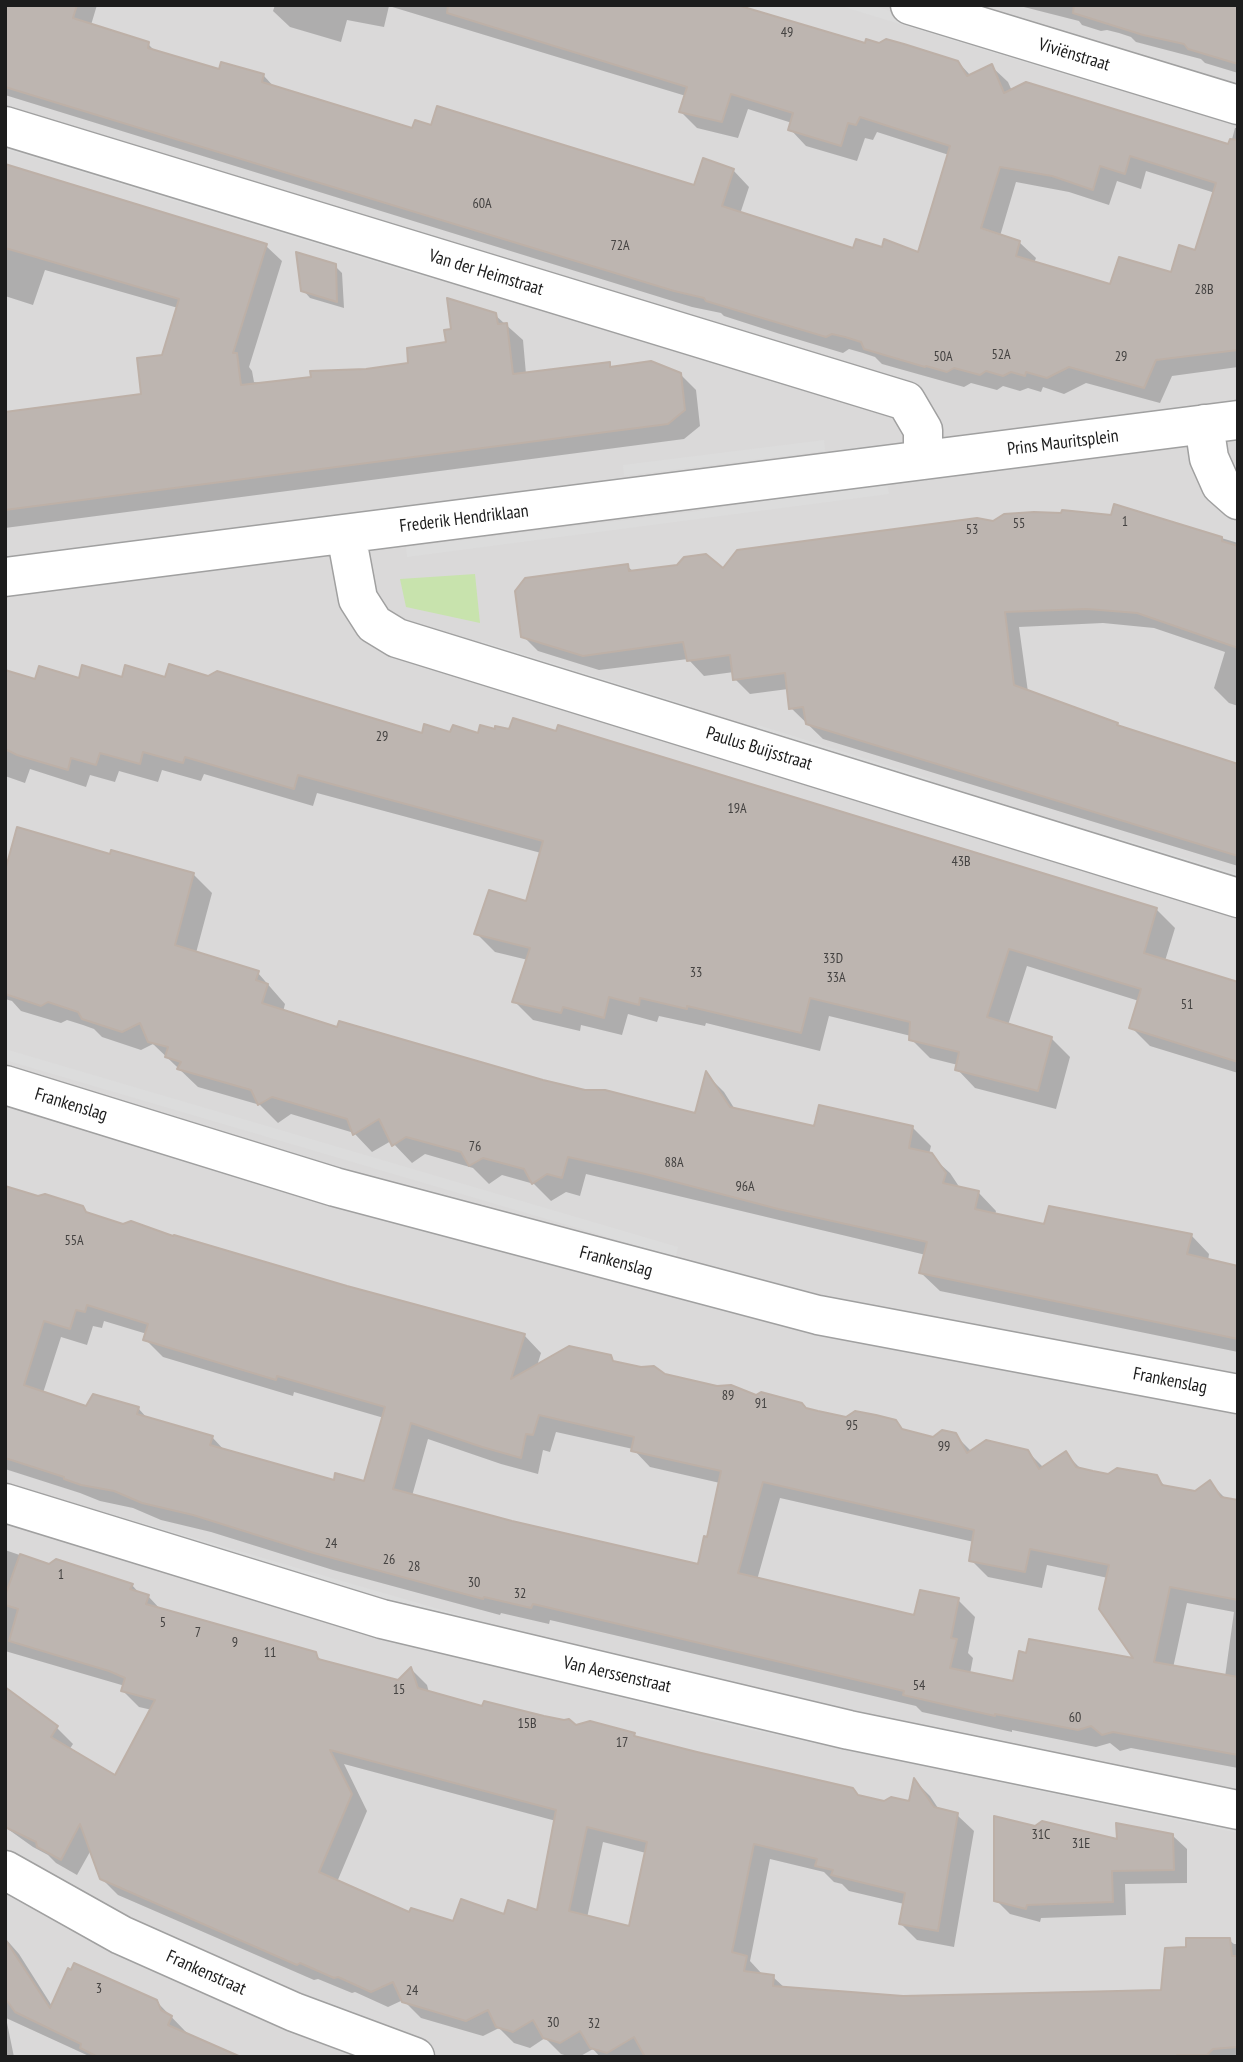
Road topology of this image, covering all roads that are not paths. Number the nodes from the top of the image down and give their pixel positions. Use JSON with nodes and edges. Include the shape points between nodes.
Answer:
{"nodes":[{"id":1,"x":910,"y":5,"type":"edge"},
{"id":2,"x":1238,"y":105,"type":"edge"},
{"id":3,"x":5,"y":126,"type":"edge"},
{"id":4,"x":1221,"y":422,"type":"edge"},
{"id":5,"x":923,"y":460,"type":"junction"},
{"id":6,"x":1238,"y":500,"type":"edge"},
{"id":7,"x":345,"y":534,"type":"junction"},
{"id":8,"x":5,"y":577,"type":"edge"},
{"id":9,"x":1238,"y":898,"type":"edge"},
{"id":10,"x":5,"y":1085,"type":"edge"},
{"id":11,"x":1238,"y":1394,"type":"edge"},
{"id":12,"x":5,"y":1503,"type":"edge"},
{"id":13,"x":1238,"y":1810,"type":"edge"},
{"id":14,"x":5,"y":1870,"type":"edge"},
{"id":15,"x":415,"y":2057,"type":"edge"}],
"edges":[{"from":1,"to":2,"type":"street","name":"Viviënstraat"},
{"from":3,"to":5,"type":"street","name":"Van der Heimstraat","via":[[906,401],[923,430]]},
{"from":4,"to":5,"type":"street","name":"Prins Mauritsplein"},
{"from":4,"to":6,"type":"street","name":"Prins Mauritsplein","via":[[1209,458],[1221,485]]},
{"from":5,"to":7,"type":"street","name":"Frederik Hendriklaan"},
{"from":7,"to":8,"type":"street","name":"Frederik Hendriklaan"},
{"from":7,"to":9,"type":"street","name":"Paulus Buijsstraat","via":[[358,599],[374,624],[397,638]]},
{"from":10,"to":11,"type":"street","name":"Frankenslag","via":[[335,1187],[818,1315]]},
{"from":12,"to":13,"type":"street","name":"Van Aerssenstraat","via":[[382,1619],[849,1731]]},
{"from":14,"to":15,"type":"street","name":"Frankenstraat","via":[[133,1940],[294,2012]]}]}
